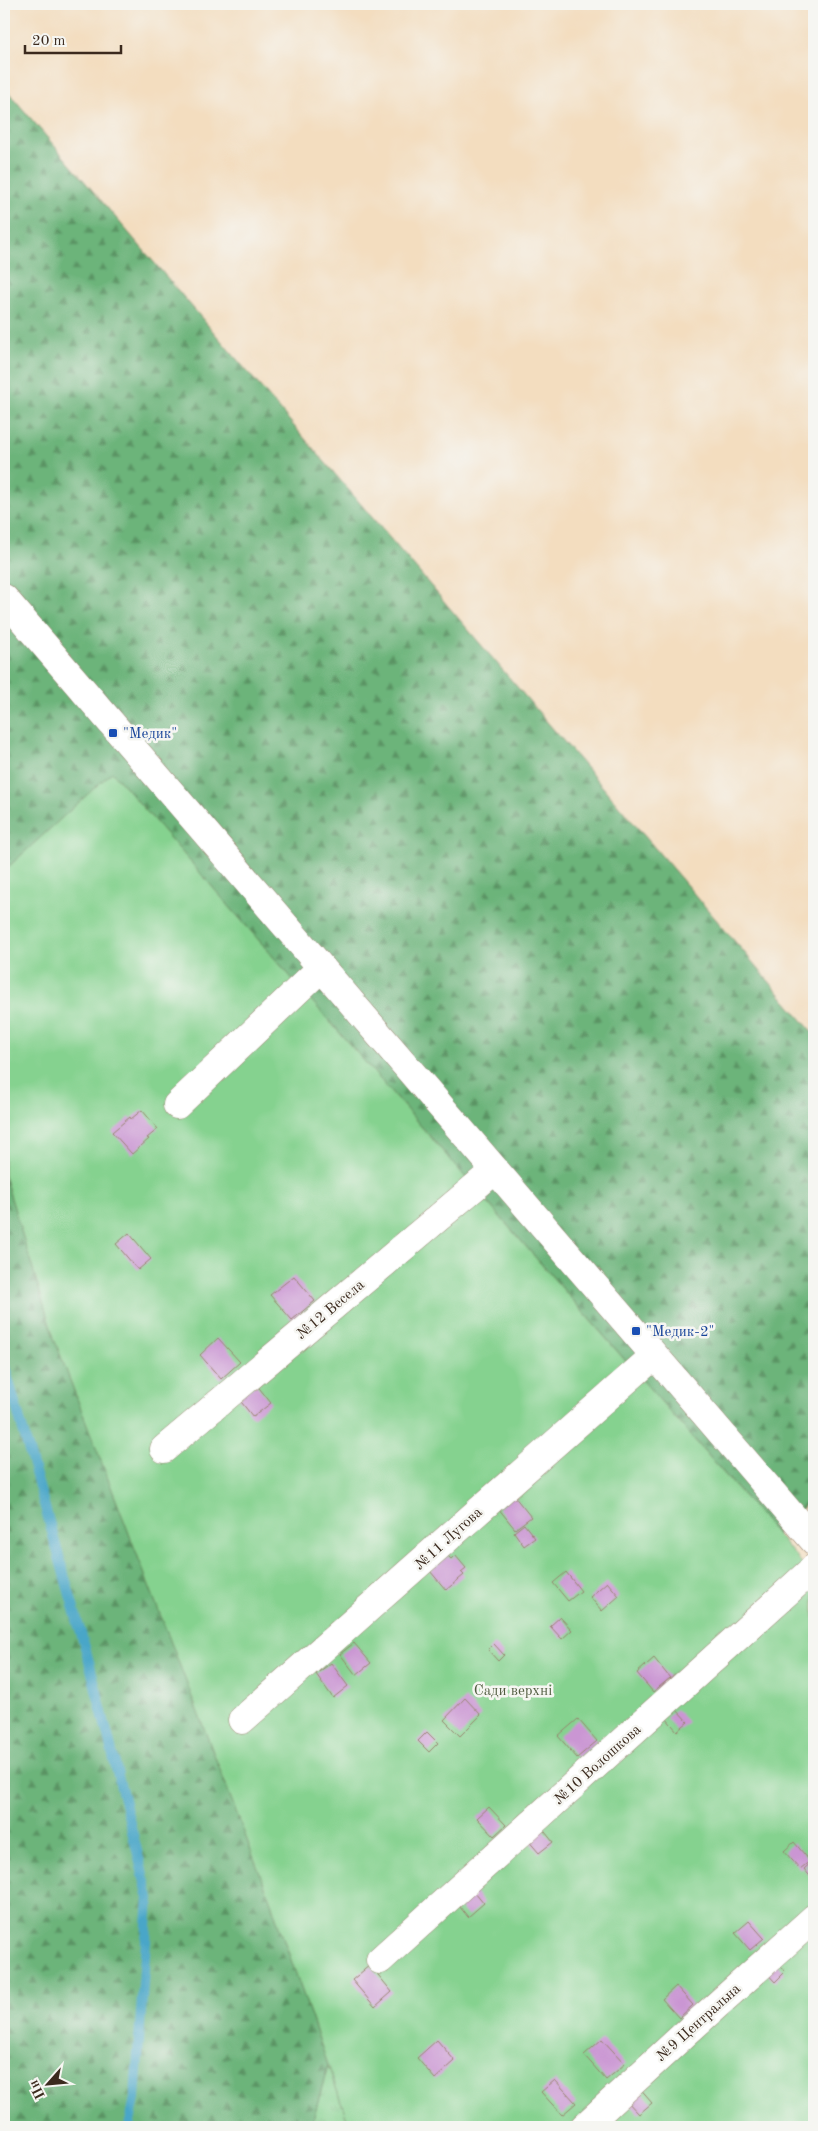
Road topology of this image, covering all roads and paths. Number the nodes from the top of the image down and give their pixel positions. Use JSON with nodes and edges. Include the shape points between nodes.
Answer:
{"nodes":[{"id":1,"x":4,"y":598,"type":"edge"},
{"id":2,"x":321,"y":968,"type":"junction"},
{"id":3,"x":178,"y":1106,"type":"dead end"},
{"id":4,"x":495,"y":1170,"type":"junction"},
{"id":5,"x":654,"y":1356,"type":"junction"},
{"id":6,"x":164,"y":1449,"type":"dead end"},
{"id":7,"x":814,"y":1541,"type":"edge"},
{"id":8,"x":814,"y":1568,"type":"edge"},
{"id":9,"x":242,"y":1720,"type":"dead end"},
{"id":10,"x":814,"y":1918,"type":"edge"},
{"id":11,"x":380,"y":1960,"type":"dead end"},
{"id":12,"x":584,"y":2127,"type":"edge"}],
"edges":[{"from":1,"to":2,"type":"street"},
{"from":2,"to":3,"type":"street"},
{"from":2,"to":4,"type":"street"},
{"from":4,"to":5,"type":"street"},
{"from":4,"to":6,"type":"street","name":"№12 Весела"},
{"from":5,"to":7,"type":"street"},
{"from":5,"to":9,"type":"street","name":"№11 Лугова"},
{"from":8,"to":11,"type":"street","name":"№10 Волошкова"},
{"from":10,"to":12,"type":"street","name":"№9 Центральна"}]}
